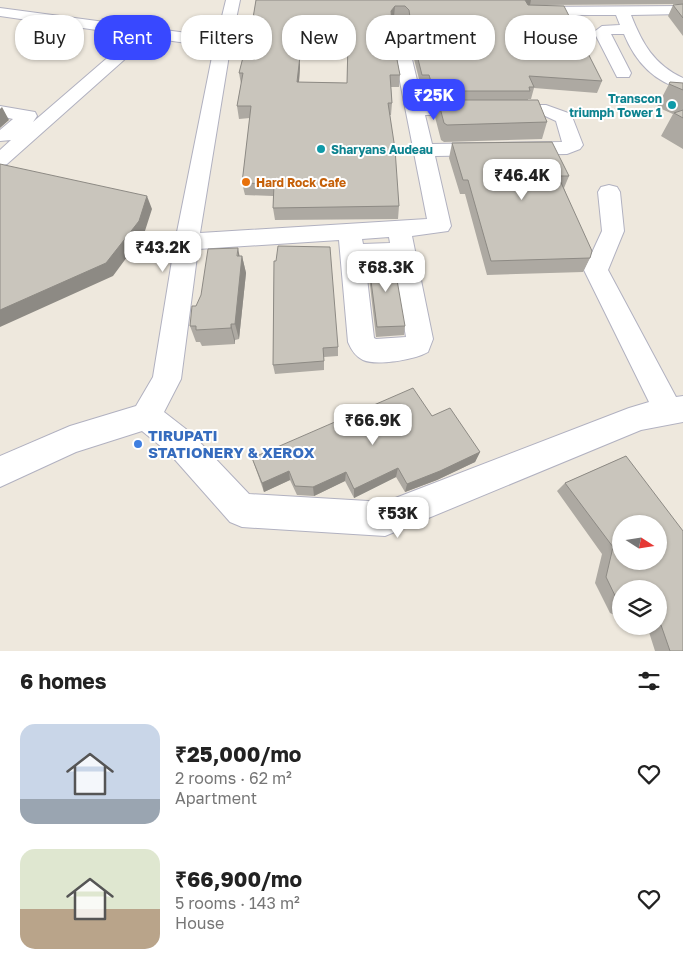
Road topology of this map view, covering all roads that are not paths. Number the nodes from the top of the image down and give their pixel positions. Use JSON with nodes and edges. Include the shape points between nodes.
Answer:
{"nodes":[{"id":1,"x":233,"y":0,"type":"edge"},
{"id":2,"x":683,"y":10,"type":"edge"},
{"id":3,"x":630,"y":11,"type":"junction"},
{"id":4,"x":0,"y":12,"type":"edge"},
{"id":5,"x":530,"y":12,"type":"edge"},
{"id":6,"x":230,"y":15,"type":"edge"},
{"id":7,"x":629,"y":30,"type":"junction"},
{"id":8,"x":181,"y":37,"type":"edge"},
{"id":9,"x":114,"y":60,"type":"edge"},
{"id":10,"x":220,"y":60,"type":"edge"},
{"id":11,"x":404,"y":60,"type":"edge"},
{"id":12,"x":623,"y":73,"type":"dead end"},
{"id":13,"x":683,"y":75,"type":"edge"},
{"id":14,"x":683,"y":84,"type":"edge"},
{"id":15,"x":415,"y":110,"type":"junction"},
{"id":16,"x":0,"y":111,"type":"edge"},
{"id":17,"x":0,"y":141,"type":"edge"},
{"id":18,"x":423,"y":150,"type":"junction"},
{"id":19,"x":0,"y":160,"type":"edge"},
{"id":20,"x":609,"y":192,"type":"dead end"},
{"id":21,"x":401,"y":240,"type":"junction"},
{"id":22,"x":186,"y":242,"type":"junction"},
{"id":23,"x":351,"y":242,"type":"junction"},
{"id":24,"x":676,"y":410,"type":"edge"},
{"id":25,"x":146,"y":416,"type":"junction"},
{"id":26,"x":0,"y":472,"type":"edge"}],
"edges":[{"from":1,"to":6,"type":"street"},
{"from":2,"to":3,"type":"street"},
{"from":3,"to":5,"type":"street"},
{"from":3,"to":7,"type":"street"},
{"from":3,"to":13,"type":"street","via":[[653,54]]},
{"from":4,"to":8,"type":"street"},
{"from":7,"to":12,"type":"street","via":[[607,29],[602,32]]},
{"from":7,"to":14,"type":"street","via":[[641,56],[656,70]]},
{"from":9,"to":19,"type":"street"},
{"from":10,"to":22,"type":"street"},
{"from":11,"to":15,"type":"street"},
{"from":15,"to":18,"type":"street"},
{"from":15,"to":18,"type":"street","via":[[546,110],[564,118],[573,144],[567,148]]},
{"from":16,"to":17,"type":"street","via":[[28,116]]},
{"from":18,"to":21,"type":"street","via":[[440,226]]},
{"from":20,"to":24,"type":"street","via":[[613,231],[596,270]]},
{"from":21,"to":23,"type":"street"},
{"from":21,"to":23,"type":"street","via":[[420,339],[412,348],[370,351],[361,342]]},
{"from":22,"to":23,"type":"street"},
{"from":22,"to":25,"type":"street","via":[[167,379]]},
{"from":24,"to":25,"type":"street","via":[[639,416],[385,519],[242,510],[180,443]]},
{"from":25,"to":26,"type":"street","via":[[70,440]]}]}
